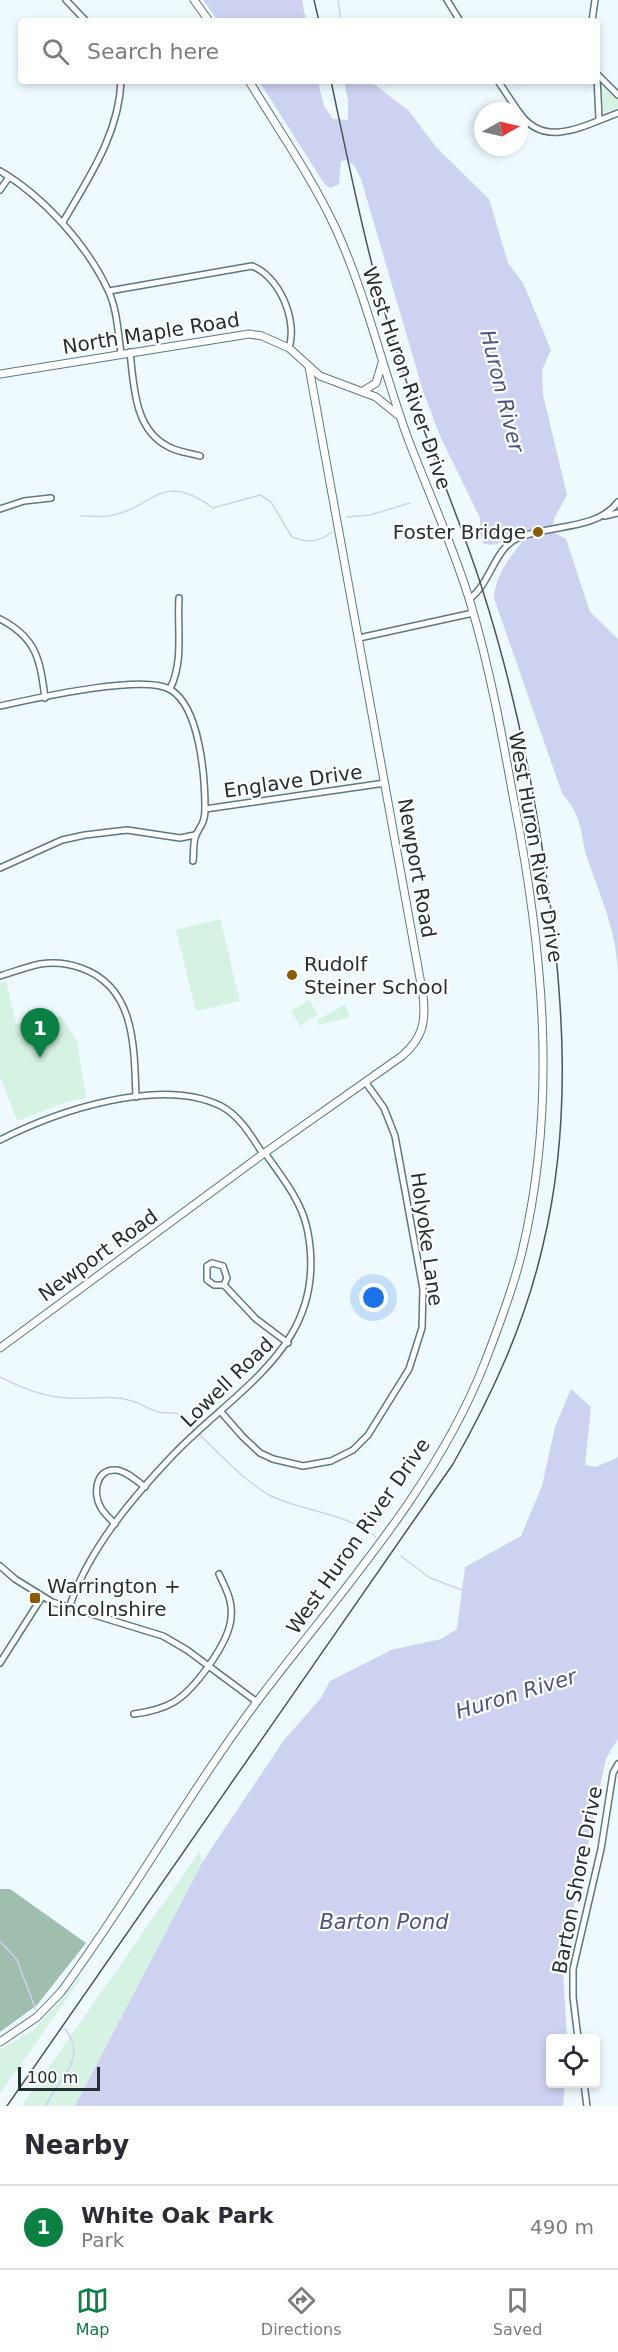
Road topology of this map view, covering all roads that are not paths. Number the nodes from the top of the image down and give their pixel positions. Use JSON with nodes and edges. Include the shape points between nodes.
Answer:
{"nodes":[{"id":1,"x":66,"y":0,"type":"edge"},
{"id":2,"x":194,"y":0,"type":"edge"},
{"id":3,"x":447,"y":0,"type":"edge"},
{"id":4,"x":595,"y":0,"type":"edge"},
{"id":5,"x":83,"y":18,"type":"edge"},
{"id":6,"x":207,"y":18,"type":"edge"},
{"id":7,"x":458,"y":18,"type":"edge"},
{"id":8,"x":592,"y":18,"type":"edge"},
{"id":9,"x":600,"y":78,"type":"edge"},
{"id":10,"x":121,"y":84,"type":"edge"},
{"id":11,"x":251,"y":84,"type":"edge"},
{"id":12,"x":500,"y":84,"type":"edge"},
{"id":13,"x":597,"y":84,"type":"edge"},
{"id":14,"x":618,"y":94,"type":"edge"},
{"id":15,"x":512,"y":102,"type":"edge"},
{"id":16,"x":618,"y":112,"type":"edge"},
{"id":17,"x":599,"y":119,"type":"junction"},
{"id":18,"x":528,"y":123,"type":"edge"},
{"id":19,"x":0,"y":171,"type":"edge"},
{"id":20,"x":9,"y":177,"type":"junction"},
{"id":21,"x":0,"y":190,"type":"edge"},
{"id":22,"x":63,"y":222,"type":"junction"},
{"id":23,"x":109,"y":291,"type":"junction"},
{"id":24,"x":289,"y":348,"type":"junction"},
{"id":25,"x":130,"y":352,"type":"junction"},
{"id":26,"x":121,"y":353,"type":"junction"},
{"id":27,"x":382,"y":358,"type":"junction"},
{"id":28,"x":309,"y":367,"type":"junction"},
{"id":29,"x":0,"y":374,"type":"edge"},
{"id":30,"x":363,"y":391,"type":"junction"},
{"id":31,"x":400,"y":417,"type":"junction"},
{"id":32,"x":200,"y":456,"type":"dead end"},
{"id":33,"x":51,"y":498,"type":"dead end"},
{"id":34,"x":618,"y":502,"type":"edge"},
{"id":35,"x":0,"y":509,"type":"edge"},
{"id":36,"x":618,"y":513,"type":"edge"},
{"id":37,"x":600,"y":517,"type":"junction"},
{"id":38,"x":179,"y":598,"type":"dead end"},
{"id":39,"x":469,"y":599,"type":"junction"},
{"id":40,"x":473,"y":613,"type":"junction"},
{"id":41,"x":0,"y":619,"type":"edge"},
{"id":42,"x":359,"y":638,"type":"junction"},
{"id":43,"x":170,"y":689,"type":"junction"},
{"id":44,"x":45,"y":698,"type":"junction"},
{"id":45,"x":0,"y":706,"type":"edge"},
{"id":46,"x":385,"y":783,"type":"junction"},
{"id":47,"x":205,"y":809,"type":"junction"},
{"id":48,"x":195,"y":835,"type":"junction"},
{"id":49,"x":193,"y":861,"type":"dead end"},
{"id":50,"x":0,"y":868,"type":"edge"},
{"id":51,"x":0,"y":976,"type":"edge"},
{"id":52,"x":366,"y":1083,"type":"junction"},
{"id":53,"x":136,"y":1098,"type":"junction"},
{"id":54,"x":0,"y":1140,"type":"edge"},
{"id":55,"x":264,"y":1153,"type":"junction"},
{"id":56,"x":224,"y":1284,"type":"junction"},
{"id":57,"x":288,"y":1343,"type":"junction"},
{"id":58,"x":0,"y":1348,"type":"edge"},
{"id":59,"x":221,"y":1412,"type":"junction"},
{"id":60,"x":145,"y":1487,"type":"junction"},
{"id":61,"x":116,"y":1524,"type":"junction"},
{"id":62,"x":0,"y":1566,"type":"edge"},
{"id":63,"x":219,"y":1574,"type":"dead end"},
{"id":64,"x":42,"y":1597,"type":"junction"},
{"id":65,"x":69,"y":1608,"type":"junction"},
{"id":66,"x":0,"y":1663,"type":"edge"},
{"id":67,"x":207,"y":1665,"type":"junction"},
{"id":68,"x":257,"y":1702,"type":"junction"},
{"id":69,"x":135,"y":1714,"type":"dead end"},
{"id":70,"x":618,"y":1764,"type":"edge"},
{"id":71,"x":578,"y":2034,"type":"edge"},
{"id":72,"x":0,"y":2042,"type":"edge"},
{"id":73,"x":585,"y":2088,"type":"edge"},
{"id":74,"x":587,"y":2106,"type":"edge"}],
"edges":[{"from":1,"to":5,"type":"street"},
{"from":2,"to":6,"type":"street"},
{"from":3,"to":7,"type":"street"},
{"from":4,"to":8,"type":"street"},
{"from":9,"to":14,"type":"street"},
{"from":10,"to":22,"type":"street","via":[[114,127]]},
{"from":11,"to":27,"type":"street","name":"West Huron River Drive","via":[[319,194],[336,229]]},
{"from":12,"to":15,"type":"street"},
{"from":13,"to":17,"type":"street"},
{"from":16,"to":17,"type":"street"},
{"from":17,"to":18,"type":"street","via":[[560,134],[544,133]]},
{"from":19,"to":20,"type":"street"},
{"from":20,"to":21,"type":"street"},
{"from":20,"to":22,"type":"street"},
{"from":22,"to":23,"type":"street"},
{"from":23,"to":24,"type":"street","via":[[252,266],[263,270],[280,293],[291,326]]},
{"from":23,"to":26,"type":"street"},
{"from":24,"to":25,"type":"street","name":"North Maple Road","via":[[249,334]]},
{"from":24,"to":28,"type":"street","name":"North Maple Road"},
{"from":25,"to":26,"type":"street","name":"North Maple Road"},
{"from":25,"to":32,"type":"street","via":[[138,408],[150,433],[170,448]]},
{"from":26,"to":29,"type":"street","name":"North Maple Road"},
{"from":27,"to":30,"type":"street","via":[[375,383]]},
{"from":27,"to":31,"type":"street","name":"West Huron River Drive"},
{"from":28,"to":30,"type":"street","name":"North Maple Road","via":[[327,379]]},
{"from":28,"to":42,"type":"street","name":"Newport Road"},
{"from":30,"to":31,"type":"street","name":"North Maple Road","via":[[388,404]]},
{"from":31,"to":39,"type":"street","name":"West Huron River Drive"},
{"from":33,"to":35,"type":"street"},
{"from":34,"to":37,"type":"street"},
{"from":36,"to":37,"type":"street"},
{"from":37,"to":39,"type":"street","via":[[520,537],[507,546],[487,581]]},
{"from":38,"to":43,"type":"street","via":[[180,656]]},
{"from":39,"to":40,"type":"street","name":"West Huron River Drive"},
{"from":40,"to":42,"type":"street"},
{"from":40,"to":68,"type":"street","name":"West Huron River Drive","via":[[508,765],[539,950],[544,1064],[540,1141],[529,1218],[484,1365],[458,1419],[400,1512],[339,1598]]},
{"from":41,"to":44,"type":"street","via":[[30,640],[38,656]]},
{"from":42,"to":46,"type":"street","name":"Newport Road"},
{"from":43,"to":44,"type":"street","via":[[137,684]]},
{"from":43,"to":47,"type":"street","via":[[182,699],[197,736]]},
{"from":44,"to":45,"type":"street"},
{"from":46,"to":47,"type":"street","name":"Englave Drive"},
{"from":46,"to":52,"type":"street","name":"Newport Road","via":[[423,995],[424,1022],[412,1047]]},
{"from":47,"to":48,"type":"street","via":[[202,827]]},
{"from":48,"to":49,"type":"street"},
{"from":48,"to":50,"type":"street","via":[[180,838],[127,830],[86,835],[62,840]]},
{"from":51,"to":53,"type":"street","via":[[56,963],[91,972],[105,981],[116,993],[130,1024]]},
{"from":52,"to":55,"type":"street","name":"Newport Road"},
{"from":52,"to":59,"type":"street","name":"Holyoke Lane","via":[[384,1108],[395,1137],[423,1289],[422,1328],[409,1369],[368,1435],[353,1450],[331,1461],[303,1466],[273,1459],[252,1445]]},
{"from":53,"to":54,"type":"street","name":"Lowell Road","via":[[55,1116]]},
{"from":53,"to":55,"type":"street","name":"Lowell Road","via":[[198,1097],[223,1107]]},
{"from":55,"to":57,"type":"street","name":"Lowell Road","via":[[296,1200],[307,1228],[310,1276],[306,1301]]},
{"from":55,"to":58,"type":"street","name":"Newport Road"},
{"from":56,"to":56,"type":"street","via":[[214,1285],[207,1280],[207,1266],[223,1266],[227,1278]]},
{"from":56,"to":57,"type":"street","via":[[256,1319]]},
{"from":57,"to":59,"type":"street","name":"Lowell Road"},
{"from":59,"to":60,"type":"street","name":"Lowell Road"},
{"from":60,"to":61,"type":"street","name":"Lowell Road"},
{"from":60,"to":61,"type":"street","via":[[117,1470],[101,1475],[96,1496],[103,1512]]},
{"from":61,"to":65,"type":"street","name":"Lowell Road","via":[[83,1572]]},
{"from":62,"to":64,"type":"street"},
{"from":63,"to":67,"type":"street","via":[[230,1595],[231,1620],[221,1648]]},
{"from":64,"to":65,"type":"street"},
{"from":64,"to":66,"type":"street"},
{"from":65,"to":67,"type":"street","via":[[163,1636]]},
{"from":67,"to":68,"type":"street"},
{"from":67,"to":69,"type":"street","via":[[177,1700]]},
{"from":68,"to":72,"type":"street","name":"West Huron River Drive","via":[[61,1992],[37,2017]]},
{"from":70,"to":71,"type":"street","name":"Barton Shore Drive","via":[[573,1969]]},
{"from":73,"to":74,"type":"street"}]}
